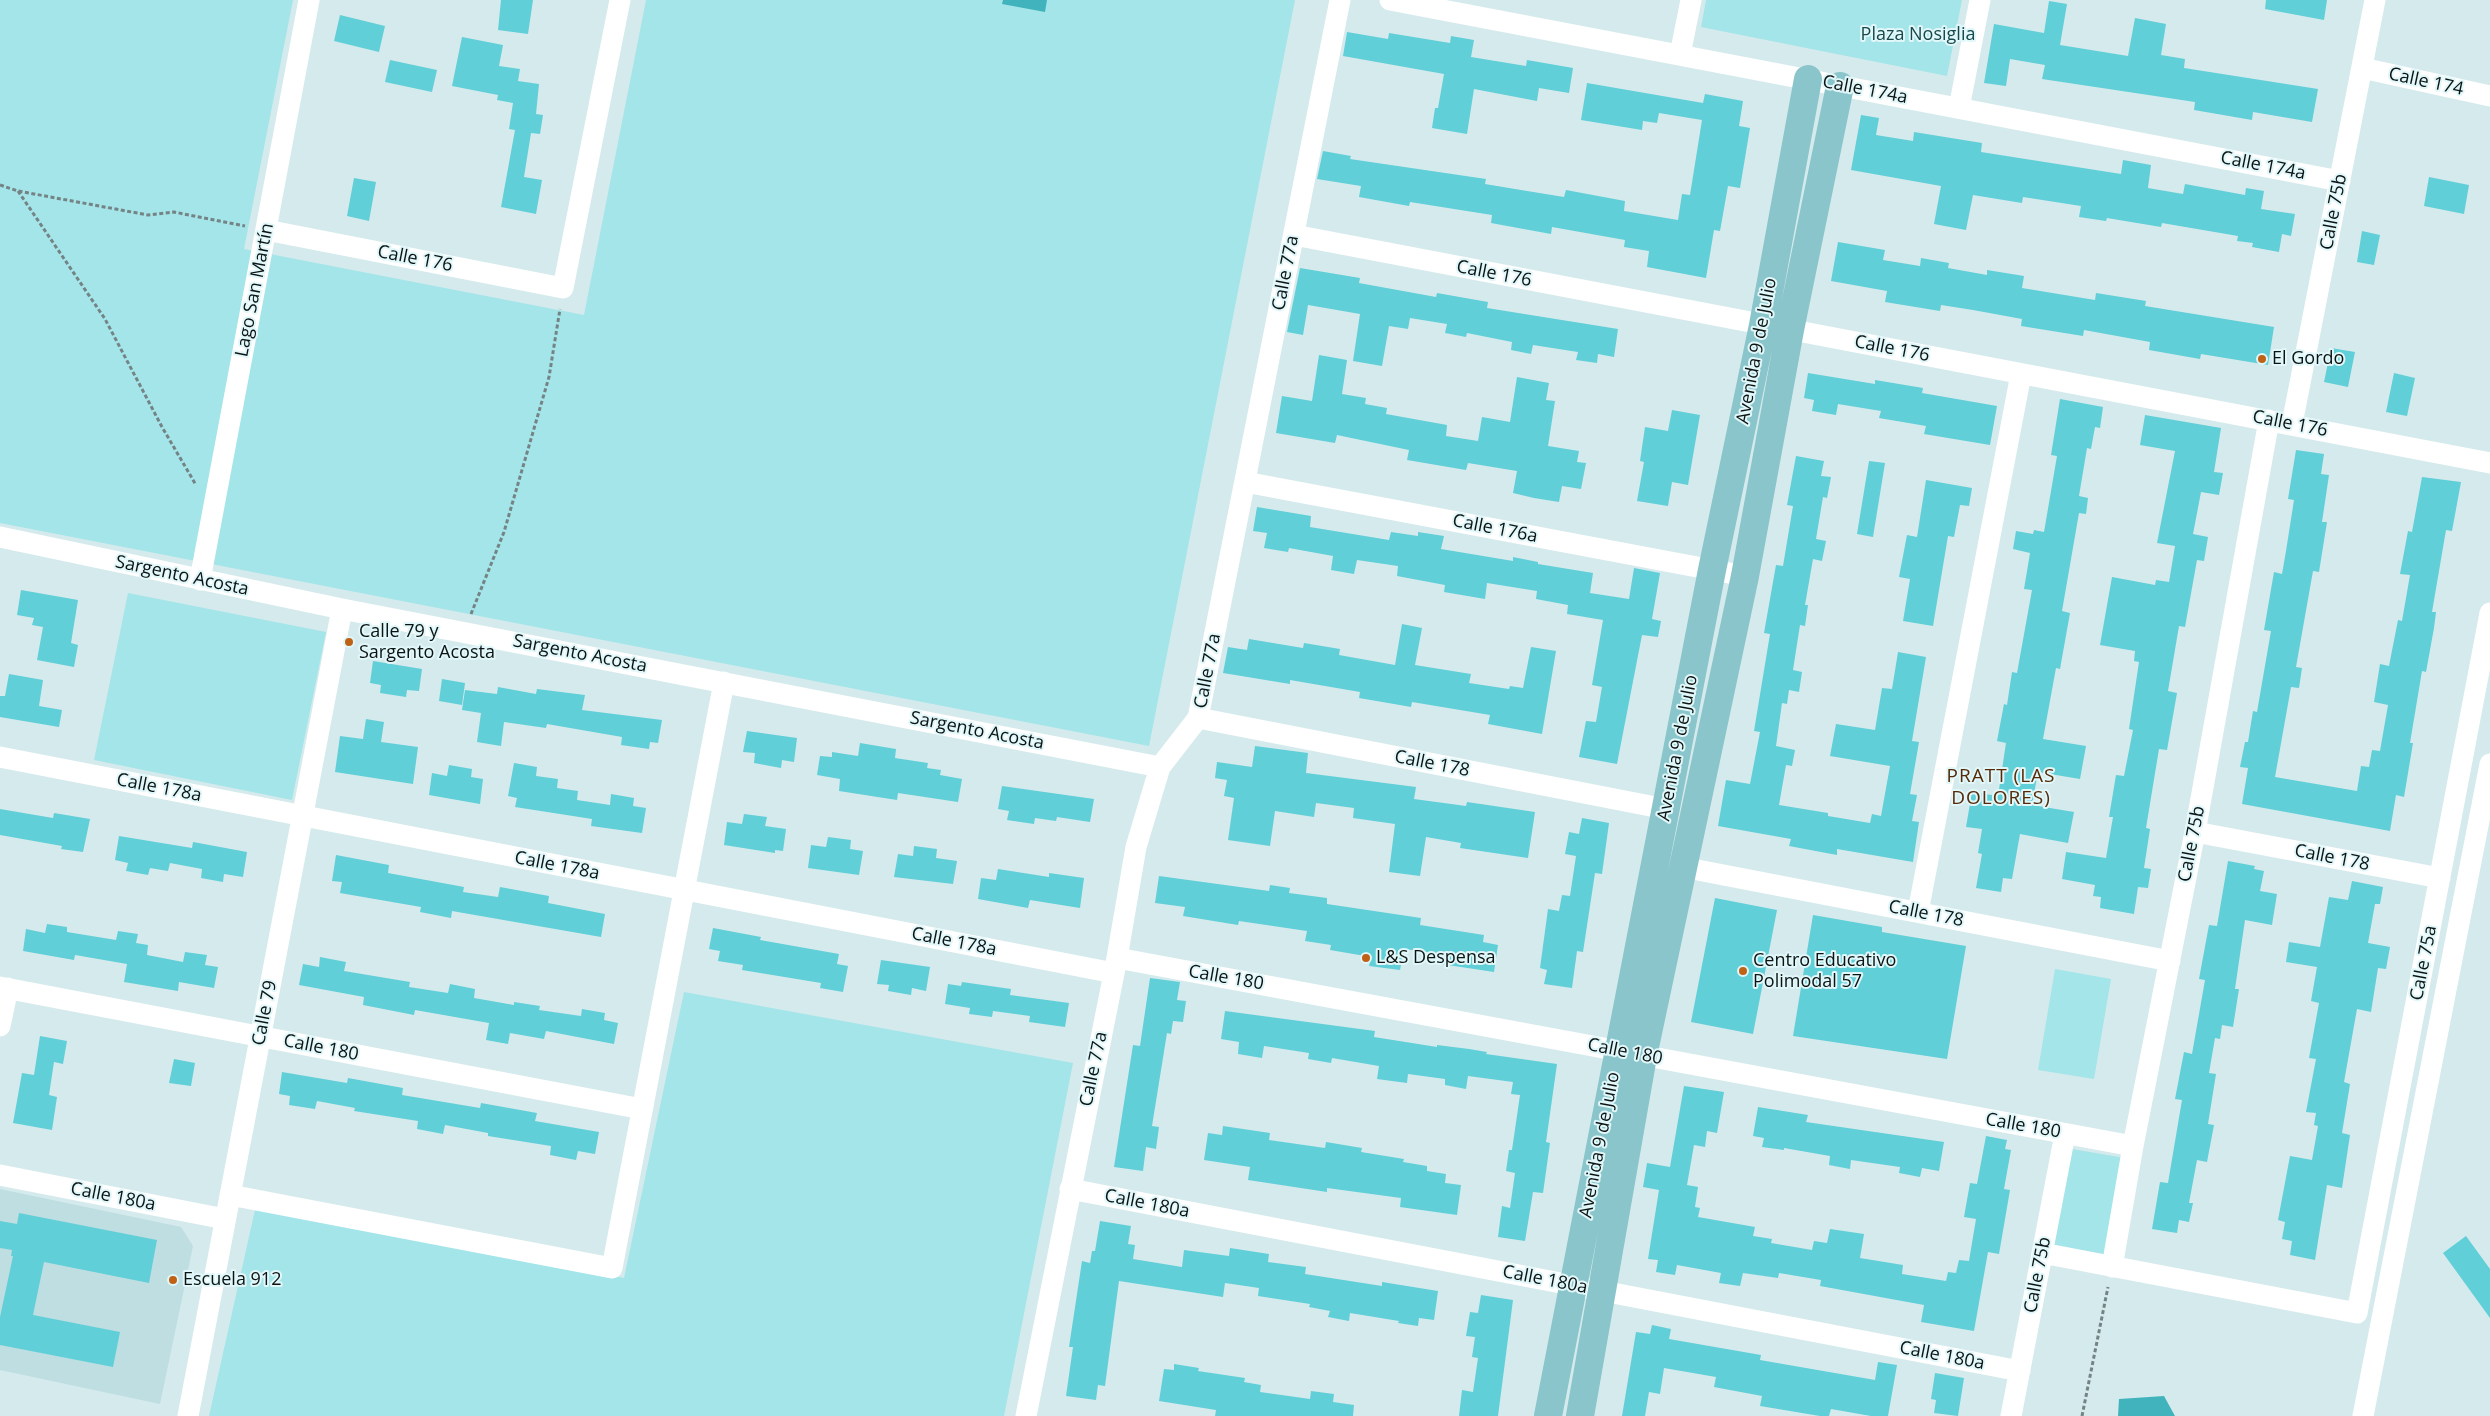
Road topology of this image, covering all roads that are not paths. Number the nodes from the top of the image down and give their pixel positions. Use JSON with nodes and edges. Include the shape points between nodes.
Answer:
{"nodes":[{"id":1,"x":309,"y":0,"type":"edge"},
{"id":2,"x":620,"y":0,"type":"edge"},
{"id":3,"x":1340,"y":0,"type":"edge"},
{"id":4,"x":1390,"y":0,"type":"edge"},
{"id":5,"x":1690,"y":0,"type":"edge"},
{"id":6,"x":1980,"y":0,"type":"edge"},
{"id":7,"x":2375,"y":0,"type":"edge"},
{"id":8,"x":1680,"y":55,"type":"junction"},
{"id":9,"x":2362,"y":68,"type":"junction"},
{"id":10,"x":1808,"y":79,"type":"junction"},
{"id":11,"x":1840,"y":86,"type":"junction"},
{"id":12,"x":2490,"y":96,"type":"edge"},
{"id":13,"x":1959,"y":108,"type":"junction"},
{"id":14,"x":2340,"y":181,"type":"junction"},
{"id":15,"x":266,"y":230,"type":"junction"},
{"id":16,"x":1294,"y":236,"type":"junction"},
{"id":17,"x":1763,"y":325,"type":"junction"},
{"id":18,"x":1790,"y":330,"type":"junction"},
{"id":19,"x":2021,"y":374,"type":"junction"},
{"id":20,"x":2269,"y":420,"type":"junction"},
{"id":21,"x":2292,"y":424,"type":"junction"},
{"id":22,"x":2490,"y":463,"type":"edge"},
{"id":23,"x":1245,"y":482,"type":"junction"},
{"id":24,"x":0,"y":537,"type":"edge"},
{"id":25,"x":1712,"y":570,"type":"junction"},
{"id":26,"x":1745,"y":576,"type":"junction"},
{"id":27,"x":200,"y":580,"type":"junction"},
{"id":28,"x":342,"y":609,"type":"junction"},
{"id":29,"x":2490,"y":613,"type":"edge"},
{"id":30,"x":724,"y":682,"type":"junction"},
{"id":31,"x":1198,"y":718,"type":"junction"},
{"id":32,"x":0,"y":757,"type":"edge"},
{"id":33,"x":2490,"y":764,"type":"edge"},
{"id":34,"x":1160,"y":767,"type":"junction"},
{"id":35,"x":2453,"y":808,"type":"junction"},
{"id":36,"x":1666,"y":809,"type":"junction"},
{"id":37,"x":2486,"y":814,"type":"edge"},
{"id":38,"x":302,"y":816,"type":"junction"},
{"id":39,"x":2195,"y":832,"type":"junction"},
{"id":40,"x":1682,"y":868,"type":"junction"},
{"id":41,"x":2440,"y":878,"type":"junction"},
{"id":42,"x":684,"y":891,"type":"junction"},
{"id":43,"x":1918,"y":912,"type":"junction"},
{"id":44,"x":2170,"y":960,"type":"junction"},
{"id":45,"x":1115,"y":965,"type":"junction"},
{"id":46,"x":4,"y":987,"type":"edge"},
{"id":47,"x":0,"y":1026,"type":"edge"},
{"id":48,"x":260,"y":1036,"type":"junction"},
{"id":49,"x":1631,"y":1053,"type":"junction"},
{"id":50,"x":642,"y":1109,"type":"junction"},
{"id":51,"x":2065,"y":1134,"type":"junction"},
{"id":52,"x":2133,"y":1146,"type":"junction"},
{"id":53,"x":0,"y":1175,"type":"edge"},
{"id":54,"x":1070,"y":1189,"type":"junction"},
{"id":55,"x":230,"y":1195,"type":"junction"},
{"id":56,"x":226,"y":1220,"type":"junction"},
{"id":57,"x":2042,"y":1253,"type":"junction"},
{"id":58,"x":2112,"y":1267,"type":"junction"},
{"id":59,"x":1573,"y":1285,"type":"junction"},
{"id":60,"x":1603,"y":1291,"type":"junction"},
{"id":61,"x":2020,"y":1371,"type":"junction"},
{"id":62,"x":188,"y":1416,"type":"edge"},
{"id":63,"x":1026,"y":1416,"type":"edge"},
{"id":64,"x":1548,"y":1416,"type":"edge"},
{"id":65,"x":1580,"y":1416,"type":"edge"},
{"id":66,"x":2011,"y":1416,"type":"edge"},
{"id":67,"x":2363,"y":1416,"type":"edge"}],
"edges":[{"from":1,"to":15,"type":"street","name":"Lago San Martín"},
{"from":2,"to":15,"type":"street","name":"Calle 176","via":[[563,288]]},
{"from":3,"to":16,"type":"street","name":"Calle 77a"},
{"from":4,"to":8,"type":"street","name":"Calle 174a"},
{"from":5,"to":8,"type":"street"},
{"from":6,"to":13,"type":"street"},
{"from":7,"to":9,"type":"street","name":"Calle 75b"},
{"from":8,"to":10,"type":"street","name":"Calle 174a"},
{"from":9,"to":12,"type":"street","name":"Calle 174"},
{"from":9,"to":14,"type":"street","name":"Calle 75b"},
{"from":10,"to":11,"type":"street","name":"Calle 174a"},
{"from":10,"to":17,"type":"main road","name":"Avenida 9 de Julio"},
{"from":11,"to":13,"type":"street","name":"Calle 174a"},
{"from":11,"to":18,"type":"main road","name":"Avenida 9 de Julio"},
{"from":13,"to":14,"type":"street","name":"Calle 174a"},
{"from":14,"to":21,"type":"street","name":"Calle 75b"},
{"from":15,"to":27,"type":"street","name":"Lago San Martín"},
{"from":16,"to":17,"type":"street","name":"Calle 176"},
{"from":16,"to":23,"type":"street","name":"Calle 77a"},
{"from":17,"to":18,"type":"street","name":"Calle 176"},
{"from":17,"to":25,"type":"main road","name":"Avenida 9 de Julio"},
{"from":18,"to":19,"type":"street","name":"Calle 176"},
{"from":18,"to":26,"type":"main road","name":"Avenida 9 de Julio"},
{"from":19,"to":20,"type":"street","name":"Calle 176"},
{"from":19,"to":43,"type":"street"},
{"from":20,"to":21,"type":"street","name":"Calle 176"},
{"from":20,"to":39,"type":"street","name":"Calle 75b"},
{"from":21,"to":22,"type":"street","name":"Calle 176"},
{"from":23,"to":25,"type":"street","name":"Calle 176a"},
{"from":23,"to":31,"type":"street","name":"Calle 77a"},
{"from":24,"to":27,"type":"street","name":"Sargento Acosta"},
{"from":25,"to":26,"type":"street","name":"Calle 176a"},
{"from":25,"to":36,"type":"main road","name":"Avenida 9 de Julio"},
{"from":26,"to":40,"type":"main road","name":"Avenida 9 de Julio"},
{"from":27,"to":28,"type":"street","name":"Sargento Acosta"},
{"from":28,"to":30,"type":"street","name":"Sargento Acosta"},
{"from":28,"to":38,"type":"street","name":"Calle 79"},
{"from":29,"to":35,"type":"street","name":"Calle 75a"},
{"from":30,"to":34,"type":"street","name":"Sargento Acosta"},
{"from":30,"to":42,"type":"street"},
{"from":31,"to":34,"type":"street","name":"Calle 77a"},
{"from":31,"to":36,"type":"street","name":"Calle 178"},
{"from":32,"to":38,"type":"street","name":"Calle 178a"},
{"from":33,"to":37,"type":"street"},
{"from":34,"to":45,"type":"street","name":"Calle 77a","via":[[1136,847]]},
{"from":35,"to":37,"type":"street"},
{"from":35,"to":41,"type":"street","name":"Calle 75a"},
{"from":36,"to":49,"type":"main road","name":"Avenida 9 de Julio"},
{"from":37,"to":67,"type":"street"},
{"from":38,"to":42,"type":"street","name":"Calle 178a"},
{"from":38,"to":48,"type":"street","name":"Calle 79"},
{"from":39,"to":41,"type":"street","name":"Calle 178"},
{"from":39,"to":44,"type":"street","name":"Calle 75b"},
{"from":40,"to":43,"type":"street","name":"Calle 178"},
{"from":40,"to":49,"type":"main road","name":"Avenida 9 de Julio"},
{"from":41,"to":58,"type":"street","name":"Calle 75a","via":[[2357,1313]]},
{"from":42,"to":45,"type":"street","name":"Calle 178a"},
{"from":42,"to":50,"type":"street"},
{"from":43,"to":44,"type":"street","name":"Calle 178"},
{"from":44,"to":52,"type":"street","name":"Calle 75b"},
{"from":45,"to":49,"type":"street","name":"Calle 180"},
{"from":45,"to":54,"type":"street","name":"Calle 77a"},
{"from":46,"to":47,"type":"street"},
{"from":46,"to":48,"type":"street","name":"Calle 180"},
{"from":48,"to":50,"type":"street","name":"Calle 180"},
{"from":48,"to":55,"type":"street","name":"Calle 79"},
{"from":49,"to":51,"type":"street","name":"Calle 180"},
{"from":49,"to":59,"type":"main road","name":"Avenida 9 de Julio"},
{"from":49,"to":60,"type":"main road","name":"Avenida 9 de Julio"},
{"from":50,"to":55,"type":"street","via":[[612,1268]]},
{"from":51,"to":52,"type":"street","name":"Calle 180"},
{"from":51,"to":57,"type":"street","name":"Calle 75b"},
{"from":52,"to":58,"type":"street","name":"Calle 75b"},
{"from":53,"to":56,"type":"street","name":"Calle 180a"},
{"from":54,"to":59,"type":"street","name":"Calle 180a"},
{"from":54,"to":63,"type":"street","name":"Calle 77a"},
{"from":55,"to":56,"type":"street","name":"Calle 79"},
{"from":56,"to":62,"type":"street","name":"Calle 79"},
{"from":57,"to":58,"type":"street"},
{"from":57,"to":61,"type":"street","name":"Calle 75b"},
{"from":59,"to":60,"type":"street","name":"Calle 180a"},
{"from":59,"to":64,"type":"main road","name":"Avenida 9 de Julio"},
{"from":60,"to":61,"type":"street","name":"Calle 180a"},
{"from":60,"to":65,"type":"main road","name":"Avenida 9 de Julio"},
{"from":61,"to":66,"type":"street","name":"Calle 75b"}]}
